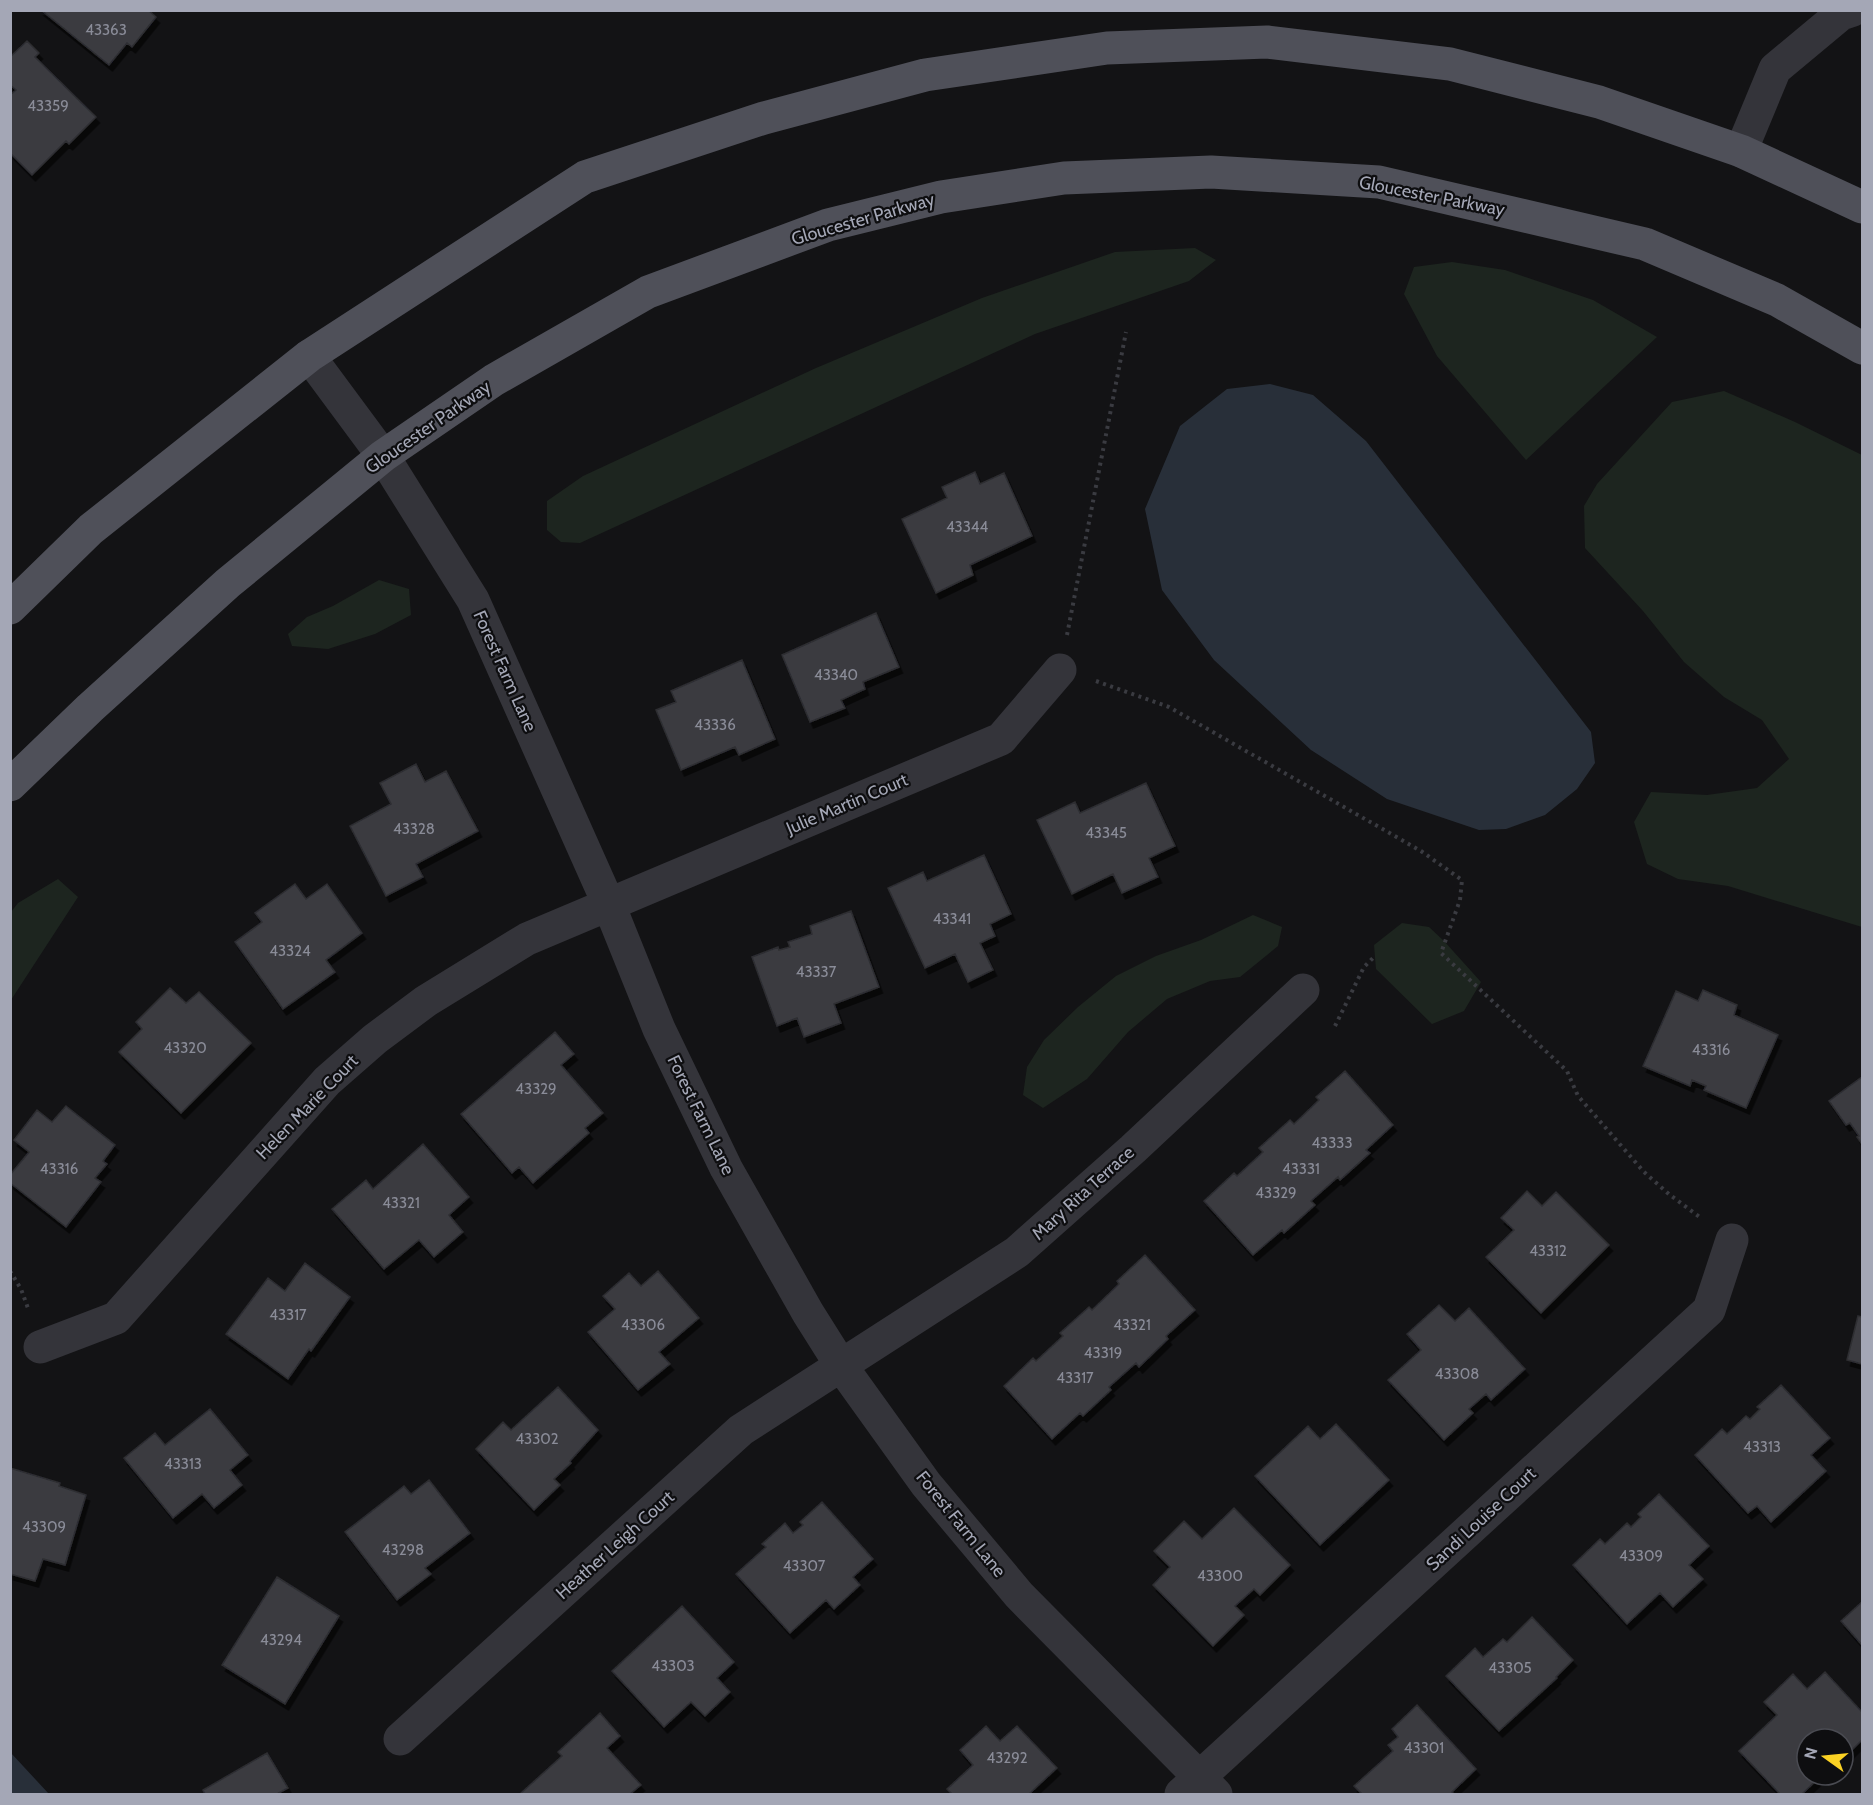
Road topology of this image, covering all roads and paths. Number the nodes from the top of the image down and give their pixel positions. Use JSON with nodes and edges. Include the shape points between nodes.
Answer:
{"nodes":[{"id":1,"x":1853,"y":10,"type":"edge"},
{"id":2,"x":1741,"y":151,"type":"junction"},
{"id":3,"x":1863,"y":207,"type":"edge"},
{"id":4,"x":1126,"y":332,"type":"dead end"},
{"id":5,"x":1863,"y":348,"type":"edge"},
{"id":6,"x":309,"y":356,"type":"junction"},
{"id":7,"x":383,"y":456,"type":"junction"},
{"id":8,"x":10,"y":608,"type":"edge"},
{"id":9,"x":1060,"y":670,"type":"junction"},
{"id":10,"x":10,"y":784,"type":"edge"},
{"id":11,"x":609,"y":905,"type":"junction"},
{"id":12,"x":1375,"y":956,"type":"dead end"},
{"id":13,"x":1303,"y":990,"type":"dead end"},
{"id":14,"x":1335,"y":1026,"type":"dead end"},
{"id":15,"x":1732,"y":1240,"type":"joint"},
{"id":16,"x":40,"y":1347,"type":"dead end"},
{"id":17,"x":842,"y":1367,"type":"junction"},
{"id":18,"x":400,"y":1739,"type":"dead end"},
{"id":19,"x":1199,"y":1789,"type":"edge"}],
"edges":[{"from":1,"to":2,"type":"street","via":[[1840,14],[1775,69]]},
{"from":2,"to":3,"type":"main road"},
{"from":2,"to":6,"type":"main road","via":[[1599,102],[1450,64],[1267,42],[1107,48],[925,75],[764,118],[585,177]]},
{"from":4,"to":9,"type":"path"},
{"from":5,"to":7,"type":"main road","name":"Gloucester Parkway","via":[[1777,300],[1645,244],[1379,182],[1211,172],[1064,178],[941,197],[828,225],[648,292],[494,380]]},
{"from":6,"to":7,"type":"street","name":"Forest Farm Lane"},
{"from":6,"to":8,"type":"main road","via":[[91,529]]},
{"from":7,"to":10,"type":"main road","name":"Gloucester Parkway","via":[[228,583]]},
{"from":7,"to":11,"type":"street","name":"Forest Farm Lane","via":[[473,600]]},
{"from":9,"to":11,"type":"street","name":"Julie Martin Court","via":[[1001,739]]},
{"from":9,"to":15,"type":"path","via":[[1168,707],[1421,851],[1462,880],[1460,900],[1441,953],[1566,1071],[1578,1096],[1644,1172]]},
{"from":11,"to":16,"type":"street","name":"Helen Marie Court","via":[[527,939],[426,1001],[375,1039],[327,1081],[116,1318]]},
{"from":11,"to":17,"type":"street","name":"Forest Farm Lane","via":[[659,1029],[726,1168]]},
{"from":12,"to":14,"type":"path","via":[[1364,967]]},
{"from":13,"to":17,"type":"street","name":"Mary Rita Terrace","via":[[1017,1252]]},
{"from":15,"to":19,"type":"street","name":"Sandi Louise Court","via":[[1709,1310]]},
{"from":17,"to":18,"type":"street","name":"Heather Leigh Court","via":[[741,1430]]},
{"from":17,"to":19,"type":"street","name":"Forest Farm Lane","via":[[926,1484],[1019,1595]]}]}
